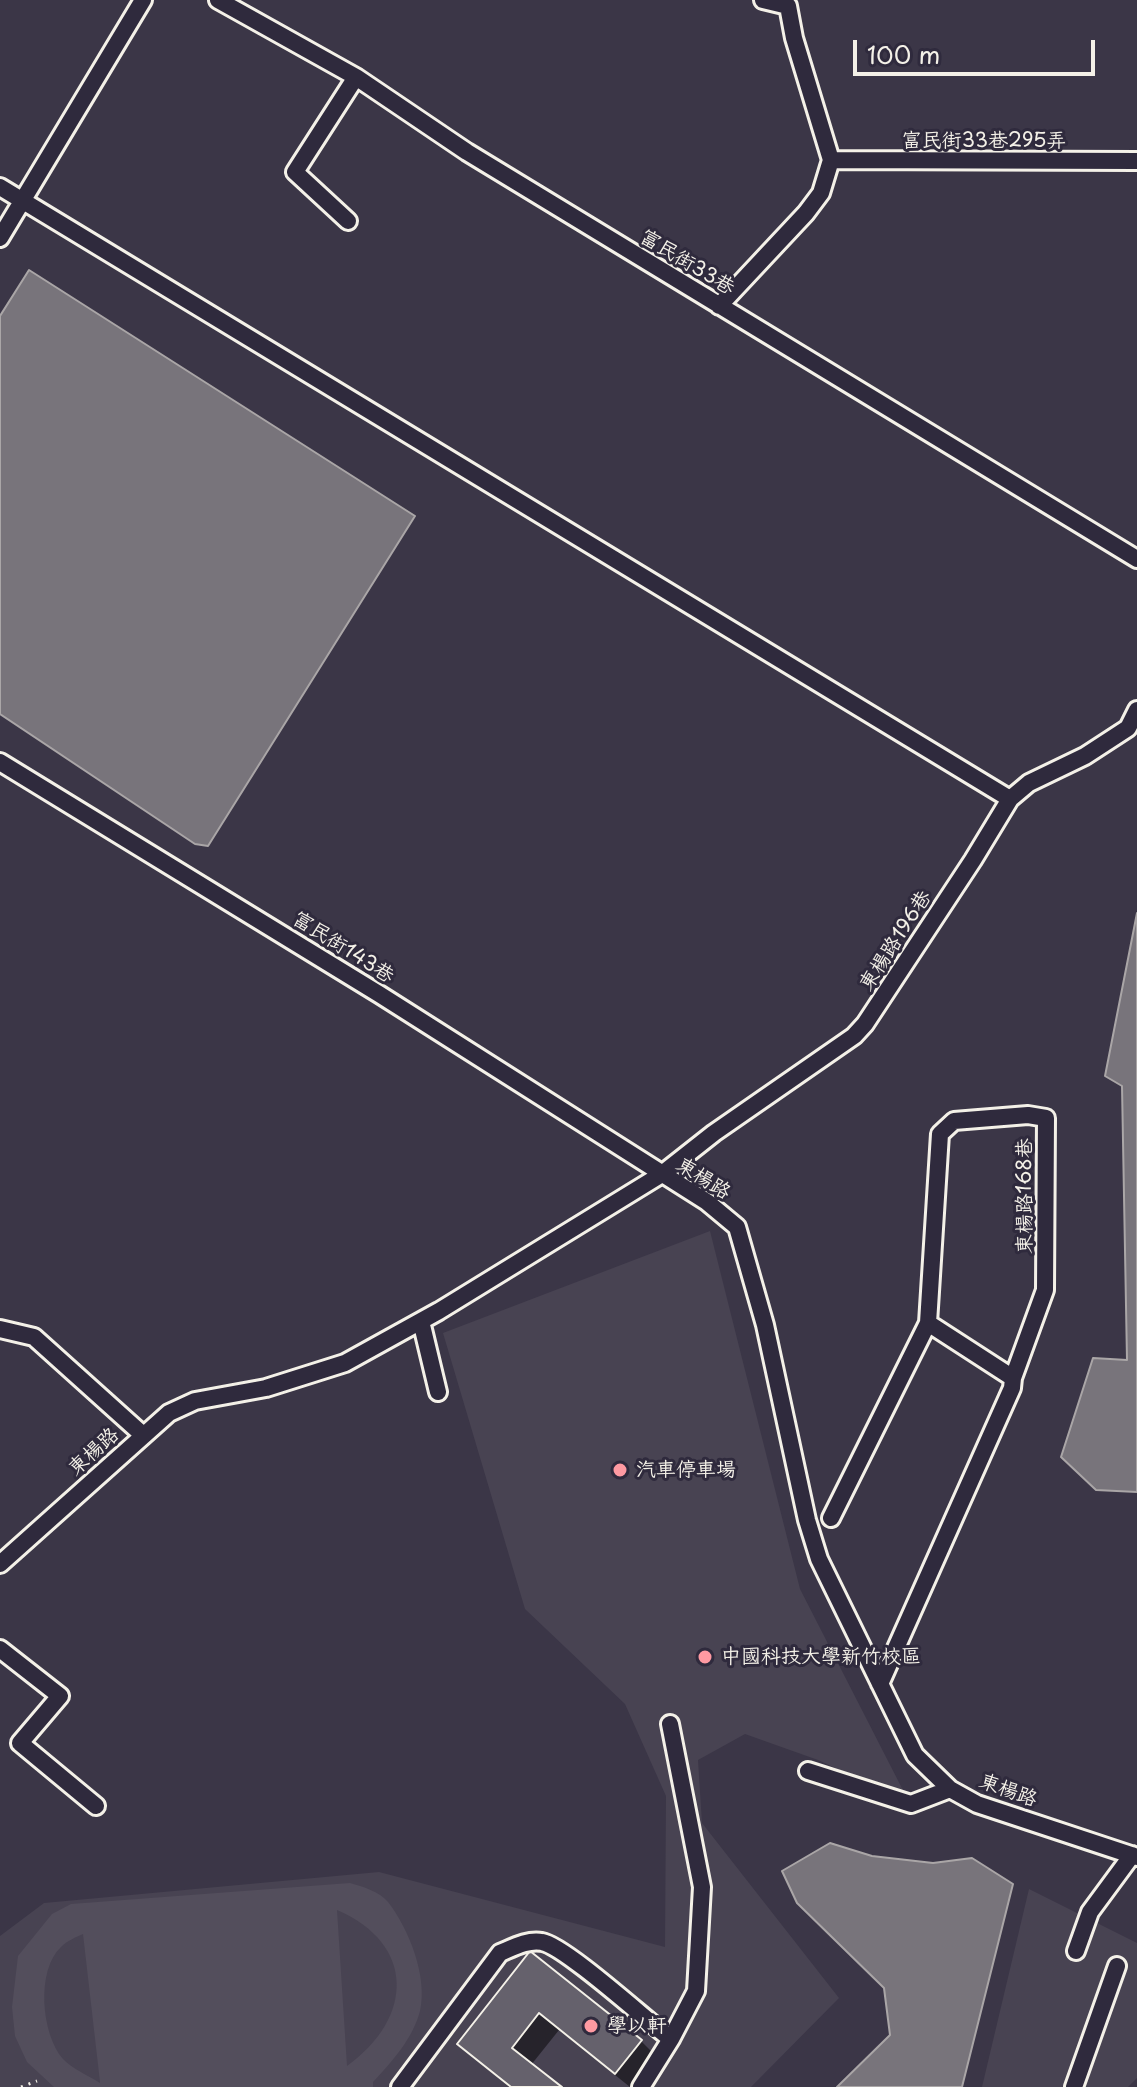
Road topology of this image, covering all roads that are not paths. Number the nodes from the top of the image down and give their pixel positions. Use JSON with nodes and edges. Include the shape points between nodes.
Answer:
{"nodes":[{"id":1,"x":143,"y":0,"type":"edge"},
{"id":2,"x":218,"y":0,"type":"edge"},
{"id":3,"x":763,"y":0,"type":"edge"},
{"id":4,"x":356,"y":77,"type":"junction"},
{"id":5,"x":831,"y":160,"type":"junction"},
{"id":6,"x":1137,"y":161,"type":"edge"},
{"id":7,"x":0,"y":187,"type":"edge"},
{"id":8,"x":22,"y":201,"type":"junction"},
{"id":9,"x":348,"y":221,"type":"dead end"},
{"id":10,"x":0,"y":238,"type":"edge"},
{"id":11,"x":719,"y":306,"type":"junction"},
{"id":12,"x":1137,"y":559,"type":"edge"},
{"id":13,"x":1137,"y":710,"type":"edge"},
{"id":14,"x":0,"y":762,"type":"edge"},
{"id":15,"x":1010,"y":799,"type":"junction"},
{"id":16,"x":662,"y":1174,"type":"junction"},
{"id":17,"x":421,"y":1321,"type":"junction"},
{"id":18,"x":928,"y":1323,"type":"junction"},
{"id":19,"x":0,"y":1329,"type":"edge"},
{"id":20,"x":1013,"y":1378,"type":"junction"},
{"id":21,"x":438,"y":1392,"type":"dead end"},
{"id":22,"x":143,"y":1435,"type":"junction"},
{"id":23,"x":831,"y":1518,"type":"dead end"},
{"id":24,"x":0,"y":1564,"type":"edge"},
{"id":25,"x":0,"y":1649,"type":"edge"},
{"id":26,"x":880,"y":1684,"type":"junction"},
{"id":27,"x":670,"y":1724,"type":"dead end"},
{"id":28,"x":808,"y":1771,"type":"dead end"},
{"id":29,"x":950,"y":1789,"type":"junction"},
{"id":30,"x":96,"y":1806,"type":"dead end"},
{"id":31,"x":1134,"y":1856,"type":"edge"},
{"id":32,"x":1076,"y":1951,"type":"dead end"},
{"id":33,"x":1117,"y":1966,"type":"dead end"},
{"id":34,"x":671,"y":2039,"type":"junction"},
{"id":35,"x":400,"y":2087,"type":"edge"},
{"id":36,"x":641,"y":2087,"type":"edge"},
{"id":37,"x":1074,"y":2087,"type":"edge"}],
"edges":[{"from":1,"to":8,"type":"street"},
{"from":2,"to":4,"type":"street","name":"富民街33巷"},
{"from":3,"to":5,"type":"street","via":[[788,6]]},
{"from":4,"to":9,"type":"street","via":[[295,172]]},
{"from":4,"to":11,"type":"street","name":"富民街33巷","via":[[467,152]]},
{"from":5,"to":6,"type":"street","name":"富民街33巷295弄"},
{"from":5,"to":11,"type":"street","via":[[821,193],[806,213]]},
{"from":7,"to":8,"type":"street"},
{"from":8,"to":10,"type":"street"},
{"from":8,"to":15,"type":"street"},
{"from":11,"to":12,"type":"street","name":"富民街33巷"},
{"from":13,"to":15,"type":"street","name":"東楊路196巷","via":[[1128,728]]},
{"from":14,"to":16,"type":"street","name":"富民街143巷"},
{"from":15,"to":16,"type":"street","name":"東楊路196巷","via":[[854,1036]]},
{"from":16,"to":17,"type":"street","name":"東楊路"},
{"from":16,"to":26,"type":"street","name":"東楊路","via":[[737,1227],[819,1559]]},
{"from":17,"to":21,"type":"street"},
{"from":17,"to":22,"type":"street","name":"東楊路","via":[[345,1363],[266,1388],[195,1401],[169,1413]]},
{"from":18,"to":20,"type":"street"},
{"from":18,"to":20,"type":"street","name":"東楊路168巷","via":[[940,1134],[954,1121],[1046,1118],[1045,1290]]},
{"from":18,"to":23,"type":"street","name":"東楊路168巷"},
{"from":19,"to":22,"type":"street","via":[[34,1337]]},
{"from":20,"to":26,"type":"street","name":"東楊路168巷"},
{"from":22,"to":24,"type":"street","name":"東楊路"},
{"from":25,"to":30,"type":"street","via":[[60,1696],[20,1743]]},
{"from":26,"to":29,"type":"street","name":"東楊路","via":[[915,1755]]},
{"from":27,"to":34,"type":"street","via":[[702,1887],[696,1991]]},
{"from":28,"to":29,"type":"street","via":[[911,1804]]},
{"from":29,"to":31,"type":"street","name":"東楊路","via":[[977,1804]]},
{"from":31,"to":32,"type":"street","via":[[1090,1912]]},
{"from":33,"to":37,"type":"street"},
{"from":34,"to":35,"type":"street","via":[[567,1956],[542,1942],[523,1944],[500,1953]]},
{"from":34,"to":36,"type":"street"}]}
